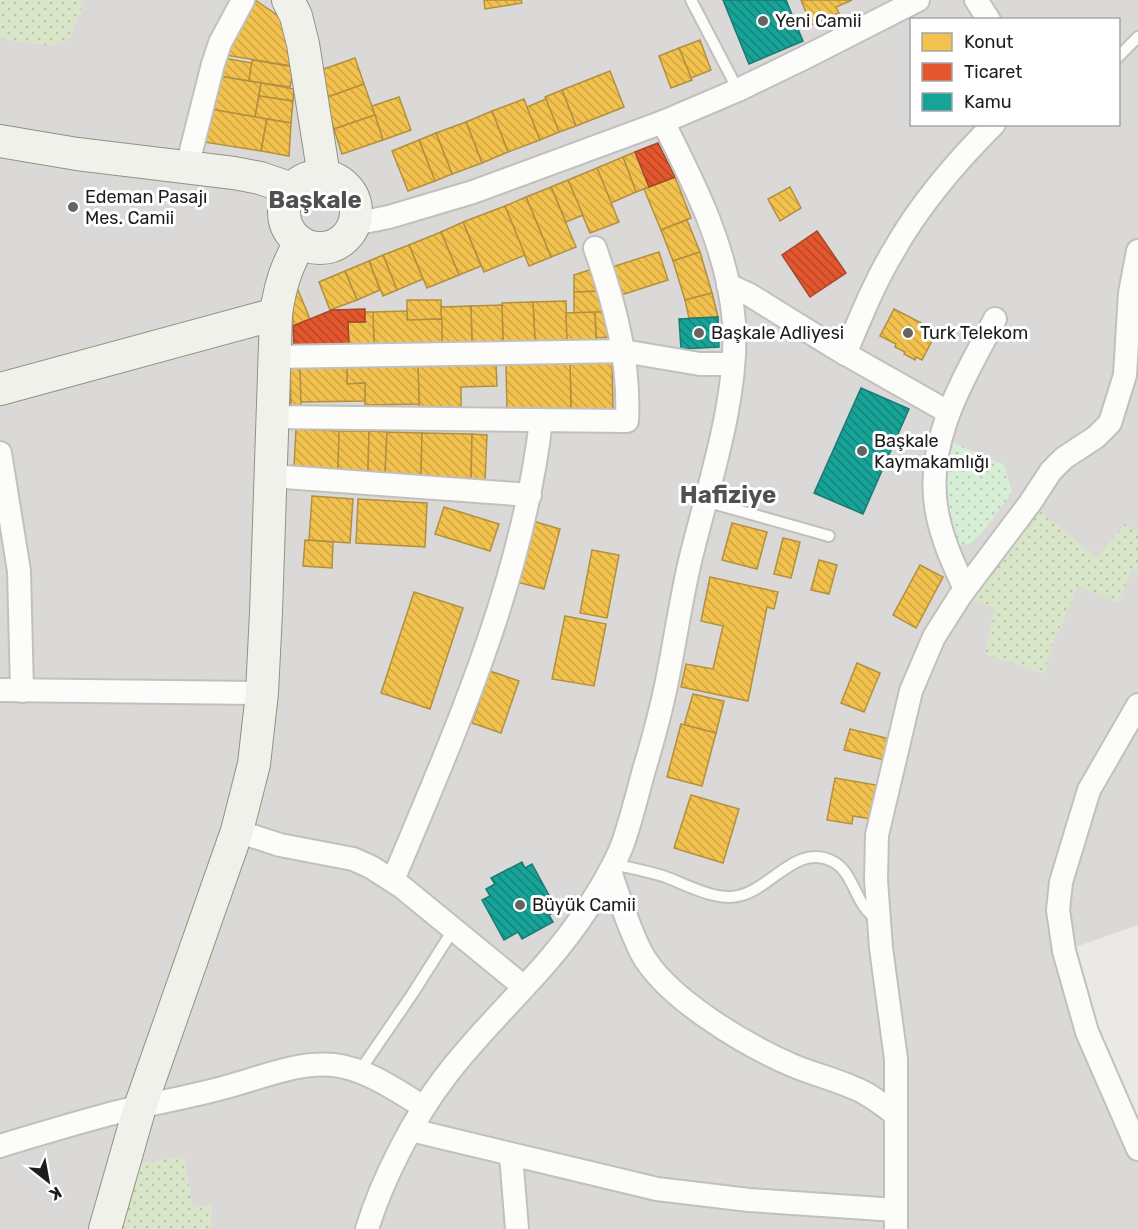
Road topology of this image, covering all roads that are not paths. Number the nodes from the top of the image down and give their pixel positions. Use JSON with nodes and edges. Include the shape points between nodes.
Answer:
{"nodes":[{"id":1,"x":243,"y":0,"type":"edge"},
{"id":2,"x":288,"y":0,"type":"edge"},
{"id":3,"x":691,"y":0,"type":"edge"},
{"id":4,"x":918,"y":0,"type":"edge"},
{"id":5,"x":976,"y":0,"type":"edge"},
{"id":6,"x":988,"y":18,"type":"edge"},
{"id":7,"x":1138,"y":37,"type":"edge"},
{"id":8,"x":1120,"y":56,"type":"edge"},
{"id":9,"x":738,"y":90,"type":"junction"},
{"id":10,"x":663,"y":122,"type":"junction"},
{"id":11,"x":992,"y":126,"type":"edge"},
{"id":12,"x":0,"y":141,"type":"edge"},
{"id":13,"x":186,"y":167,"type":"junction"},
{"id":14,"x":324,"y":176,"type":"junction"},
{"id":15,"x":292,"y":189,"type":"junction"},
{"id":16,"x":354,"y":224,"type":"junction"},
{"id":17,"x":300,"y":242,"type":"junction"},
{"id":18,"x":595,"y":248,"type":"dead end"},
{"id":19,"x":1138,"y":251,"type":"edge"},
{"id":20,"x":728,"y":285,"type":"junction"},
{"id":21,"x":276,"y":314,"type":"junction"},
{"id":22,"x":995,"y":319,"type":"dead end"},
{"id":23,"x":623,"y":351,"type":"junction"},
{"id":24,"x":845,"y":354,"type":"junction"},
{"id":25,"x":273,"y":357,"type":"junction"},
{"id":26,"x":733,"y":364,"type":"junction"},
{"id":27,"x":0,"y":389,"type":"edge"},
{"id":28,"x":948,"y":412,"type":"junction"},
{"id":29,"x":272,"y":417,"type":"junction"},
{"id":30,"x":542,"y":421,"type":"junction"},
{"id":31,"x":0,"y":453,"type":"edge"},
{"id":32,"x":271,"y":476,"type":"junction"},
{"id":33,"x":530,"y":495,"type":"junction"},
{"id":34,"x":705,"y":501,"type":"junction"},
{"id":35,"x":829,"y":536,"type":"dead end"},
{"id":36,"x":965,"y":589,"type":"junction"},
{"id":37,"x":11,"y":691,"type":"edge"},
{"id":38,"x":262,"y":693,"type":"junction"},
{"id":39,"x":1138,"y":705,"type":"edge"},
{"id":40,"x":237,"y":831,"type":"junction"},
{"id":41,"x":612,"y":868,"type":"junction"},
{"id":42,"x":393,"y":880,"type":"junction"},
{"id":43,"x":879,"y":920,"type":"junction"},
{"id":44,"x":453,"y":930,"type":"junction"},
{"id":45,"x":524,"y":987,"type":"junction"},
{"id":46,"x":359,"y":1072,"type":"junction"},
{"id":47,"x":140,"y":1107,"type":"junction"},
{"id":48,"x":424,"y":1107,"type":"junction"},
{"id":49,"x":896,"y":1115,"type":"junction"},
{"id":50,"x":411,"y":1130,"type":"junction"},
{"id":51,"x":0,"y":1146,"type":"edge"},
{"id":52,"x":1138,"y":1149,"type":"edge"},
{"id":53,"x":511,"y":1155,"type":"junction"},
{"id":54,"x":896,"y":1219,"type":"edge"},
{"id":55,"x":105,"y":1229,"type":"edge"},
{"id":56,"x":367,"y":1229,"type":"edge"},
{"id":57,"x":517,"y":1229,"type":"edge"}],
"edges":[{"from":1,"to":13,"type":"street","via":[[220,43]]},
{"from":2,"to":14,"type":"street","via":[[303,44]]},
{"from":3,"to":9,"type":"lane"},
{"from":4,"to":9,"type":"street"},
{"from":5,"to":6,"type":"street"},
{"from":7,"to":8,"type":"lane"},
{"from":9,"to":10,"type":"street"},
{"from":10,"to":16,"type":"street","via":[[473,192]]},
{"from":10,"to":20,"type":"street","via":[[711,224]]},
{"from":11,"to":24,"type":"street","via":[[908,227],[873,288]]},
{"from":12,"to":13,"type":"street"},
{"from":13,"to":15,"type":"street","via":[[260,178]]},
{"from":14,"to":15,"type":"street","via":[[307,178]]},
{"from":14,"to":16,"type":"street","via":[[341,182],[353,195],[357,206]]},
{"from":15,"to":17,"type":"street","via":[[284,217]]},
{"from":16,"to":17,"type":"street","via":[[344,239],[329,247],[316,248]]},
{"from":17,"to":21,"type":"street","via":[[279,289]]},
{"from":18,"to":23,"type":"street","via":[[609,287]]},
{"from":19,"to":36,"type":"street","via":[[1130,293],[1125,375],[1110,423],[1051,471]]},
{"from":20,"to":24,"type":"street","via":[[750,294]]},
{"from":20,"to":26,"type":"street","via":[[734,321]]},
{"from":21,"to":25,"type":"street"},
{"from":21,"to":27,"type":"street"},
{"from":22,"to":28,"type":"street"},
{"from":23,"to":25,"type":"street"},
{"from":23,"to":26,"type":"street","via":[[700,364]]},
{"from":23,"to":30,"type":"street","via":[[628,376],[627,422]]},
{"from":24,"to":28,"type":"street"},
{"from":25,"to":29,"type":"street"},
{"from":26,"to":34,"type":"street"},
{"from":28,"to":36,"type":"street","via":[[935,466],[936,506],[942,533]]},
{"from":29,"to":30,"type":"street"},
{"from":29,"to":32,"type":"street"},
{"from":30,"to":33,"type":"street"},
{"from":31,"to":37,"type":"street","via":[[19,571]]},
{"from":32,"to":33,"type":"street"},
{"from":32,"to":38,"type":"street"},
{"from":33,"to":42,"type":"street","via":[[484,653]]},
{"from":34,"to":35,"type":"lane"},
{"from":34,"to":41,"type":"street","via":[[656,731]]},
{"from":36,"to":43,"type":"street","via":[[934,637],[911,691],[877,835]]},
{"from":37,"to":38,"type":"street"},
{"from":38,"to":40,"type":"street","via":[[254,764]]},
{"from":39,"to":52,"type":"street","via":[[1089,790],[1061,882],[1058,910],[1064,951],[1087,1032]]},
{"from":40,"to":42,"type":"street","via":[[280,845],[353,859]]},
{"from":40,"to":47,"type":"street"},
{"from":41,"to":43,"type":"lane","via":[[662,876],[707,892],[741,896],[799,860],[824,858],[841,867],[865,909]]},
{"from":41,"to":45,"type":"street","via":[[583,916]]},
{"from":41,"to":49,"type":"street","via":[[622,908],[642,953],[663,983],[753,1046],[868,1094]]},
{"from":42,"to":44,"type":"street"},
{"from":43,"to":49,"type":"street","via":[[896,1059]]},
{"from":44,"to":45,"type":"street"},
{"from":44,"to":46,"type":"lane"},
{"from":45,"to":48,"type":"street","via":[[445,1077]]},
{"from":46,"to":47,"type":"street","via":[[334,1065],[295,1067]]},
{"from":46,"to":48,"type":"street"},
{"from":47,"to":51,"type":"street"},
{"from":47,"to":55,"type":"street"},
{"from":48,"to":50,"type":"street"},
{"from":49,"to":54,"type":"street"},
{"from":50,"to":53,"type":"street"},
{"from":50,"to":56,"type":"street"},
{"from":53,"to":54,"type":"street","via":[[657,1189]]},
{"from":53,"to":57,"type":"street"}]}
